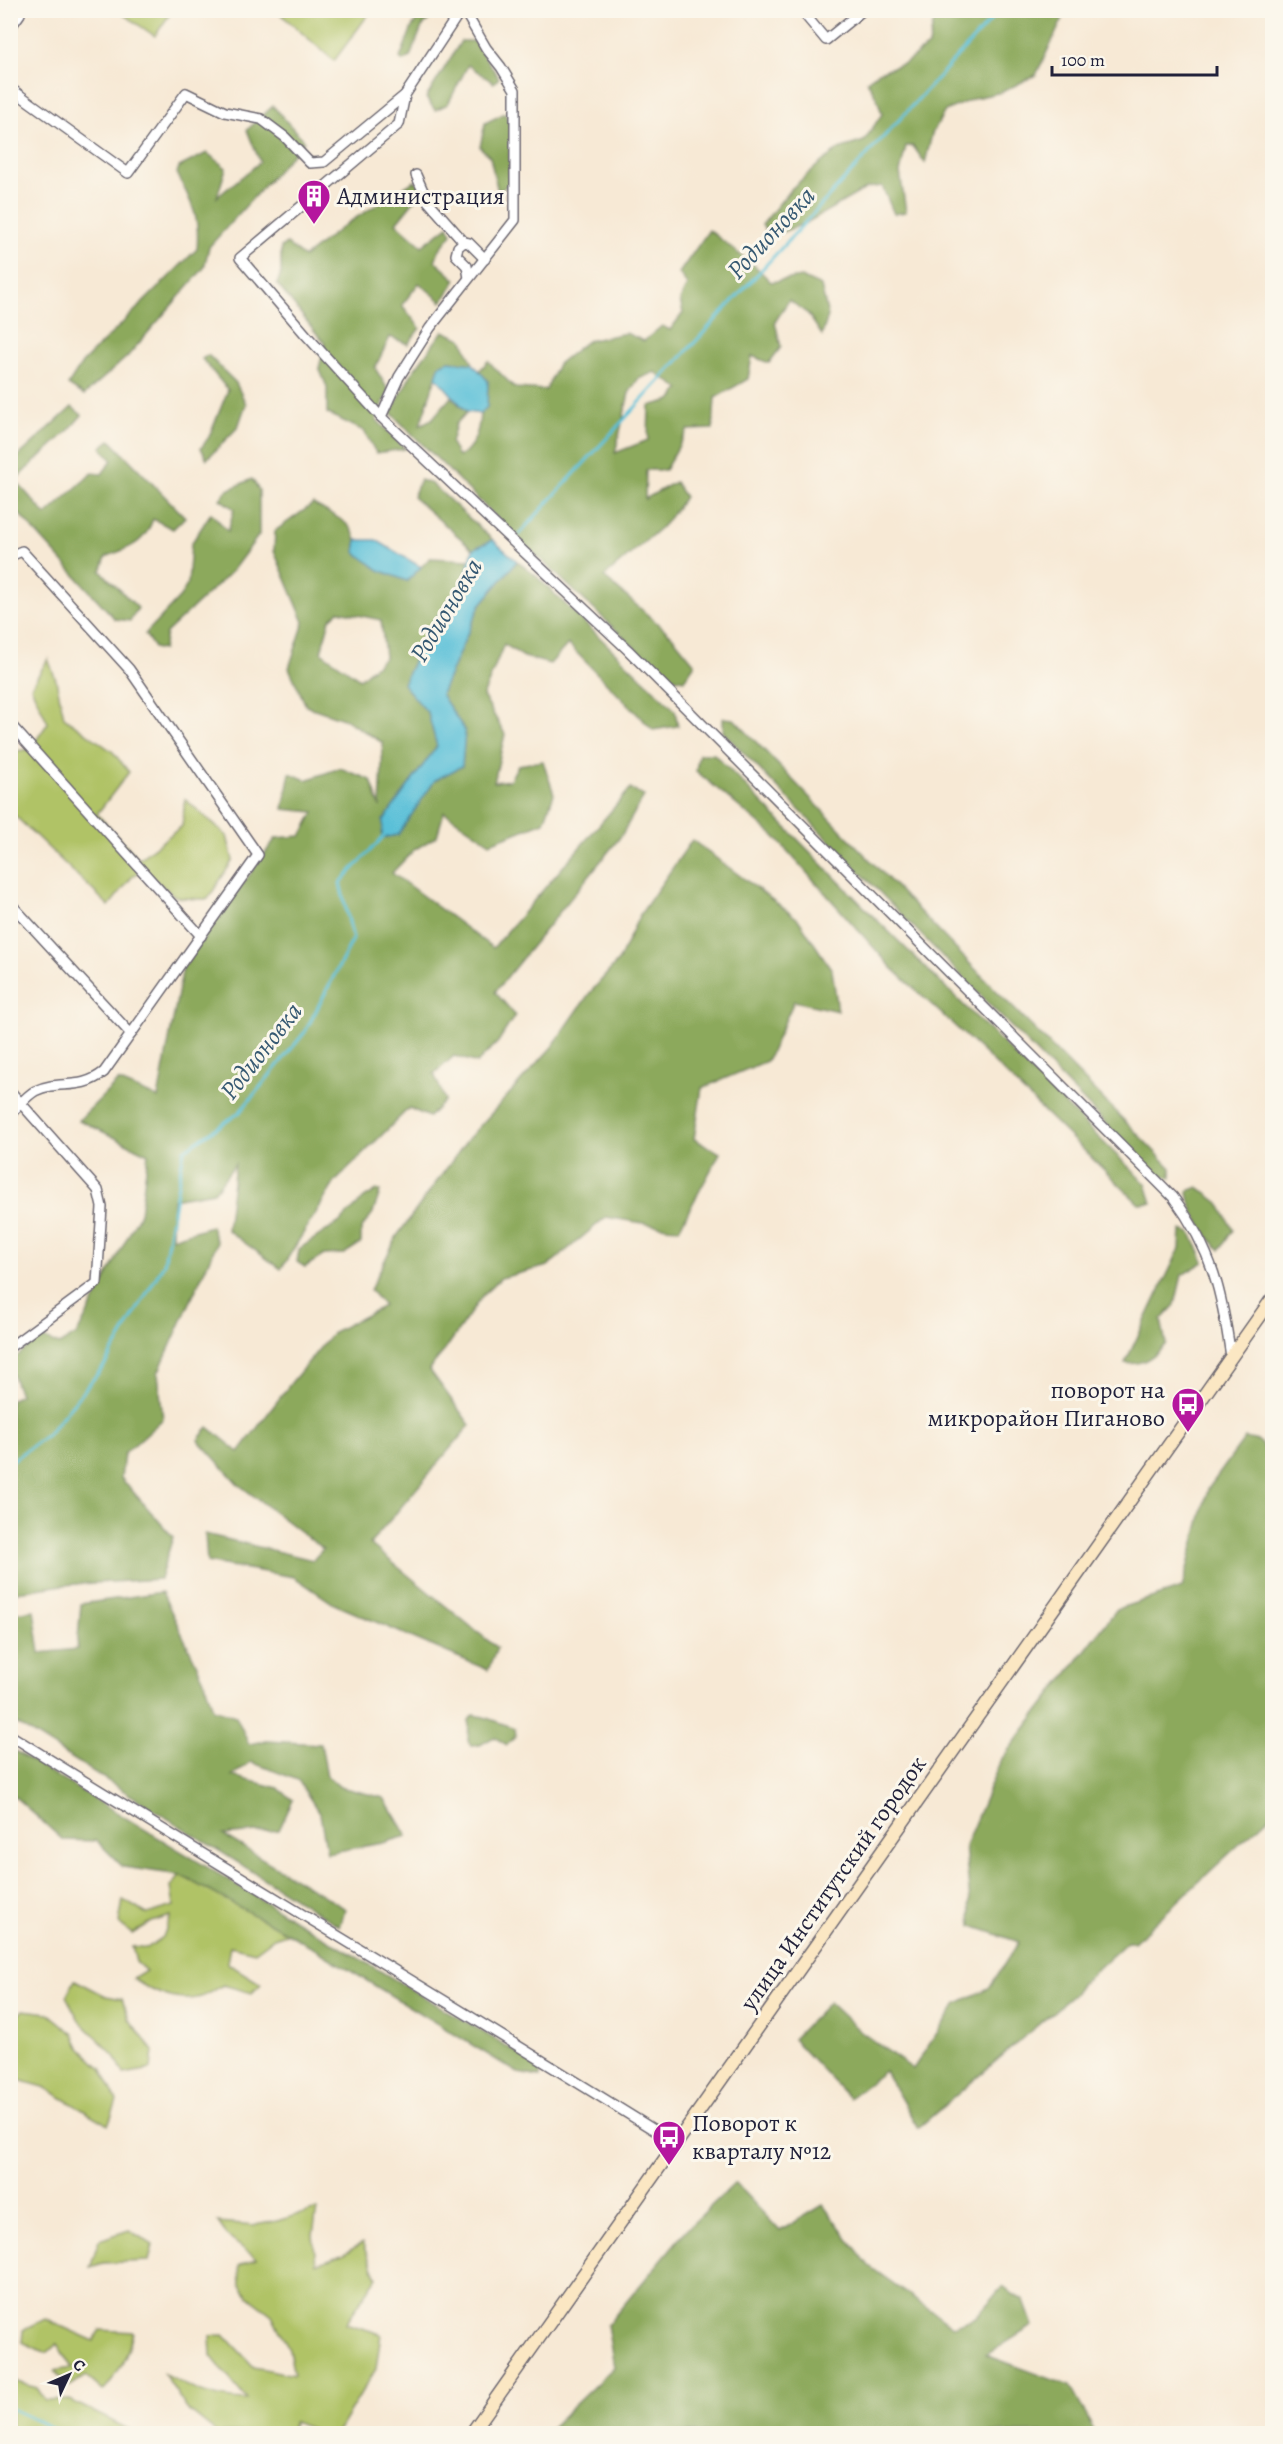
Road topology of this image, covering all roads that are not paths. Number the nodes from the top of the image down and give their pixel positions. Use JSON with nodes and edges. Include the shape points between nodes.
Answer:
{"nodes":[{"id":1,"x":463,"y":10,"type":"edge"},
{"id":2,"x":801,"y":10,"type":"edge"},
{"id":3,"x":863,"y":10,"type":"edge"},
{"id":4,"x":20,"y":14,"type":"dead end"},
{"id":5,"x":10,"y":28,"type":"edge"},
{"id":6,"x":10,"y":88,"type":"edge"},
{"id":7,"x":405,"y":95,"type":"junction"},
{"id":8,"x":416,"y":175,"type":"dead end"},
{"id":9,"x":464,"y":242,"type":"junction"},
{"id":10,"x":485,"y":259,"type":"junction"},
{"id":11,"x":469,"y":278,"type":"junction"},
{"id":12,"x":381,"y":417,"type":"junction"},
{"id":13,"x":10,"y":556,"type":"edge"},
{"id":14,"x":10,"y":724,"type":"edge"},
{"id":15,"x":10,"y":903,"type":"edge"},
{"id":16,"x":201,"y":936,"type":"junction"},
{"id":17,"x":131,"y":1034,"type":"junction"},
{"id":18,"x":10,"y":1091,"type":"edge"},
{"id":19,"x":23,"y":1103,"type":"junction"},
{"id":20,"x":10,"y":1114,"type":"edge"},
{"id":21,"x":1272,"y":1299,"type":"edge"},
{"id":22,"x":10,"y":1347,"type":"edge"},
{"id":23,"x":1231,"y":1357,"type":"junction"},
{"id":24,"x":10,"y":1735,"type":"edge"},
{"id":25,"x":675,"y":2143,"type":"junction"},
{"id":26,"x":471,"y":2433,"type":"edge"}],
"edges":[{"from":1,"to":7,"type":"street"},
{"from":1,"to":10,"type":"street","via":[[515,90],[515,220]]},
{"from":2,"to":3,"type":"street","via":[[826,40]]},
{"from":4,"to":5,"type":"street"},
{"from":6,"to":7,"type":"street","via":[[128,173],[186,93],[225,112],[261,119],[310,163],[324,162]]},
{"from":7,"to":12,"type":"street","via":[[399,124],[240,258]]},
{"from":8,"to":9,"type":"street","via":[[427,200]]},
{"from":9,"to":10,"type":"street"},
{"from":9,"to":11,"type":"street","via":[[456,255],[467,266]]},
{"from":10,"to":11,"type":"street"},
{"from":11,"to":12,"type":"street","via":[[430,328],[399,377]]},
{"from":12,"to":23,"type":"street","via":[[628,650],[1173,1197],[1194,1225],[1208,1254],[1224,1310]]},
{"from":13,"to":16,"type":"street","via":[[22,551],[129,669],[258,855]]},
{"from":14,"to":16,"type":"street"},
{"from":15,"to":17,"type":"street"},
{"from":16,"to":17,"type":"street"},
{"from":17,"to":19,"type":"street","via":[[93,1081],[44,1088]]},
{"from":18,"to":19,"type":"street"},
{"from":19,"to":20,"type":"street"},
{"from":19,"to":22,"type":"street","via":[[98,1190],[102,1207],[97,1283]]},
{"from":21,"to":23,"type":"street","name":"улица Институтский городок"},
{"from":23,"to":25,"type":"street","name":"улица Институтский городок"},
{"from":24,"to":25,"type":"street"},
{"from":25,"to":26,"type":"street","name":"улица Институтский городок"}]}
